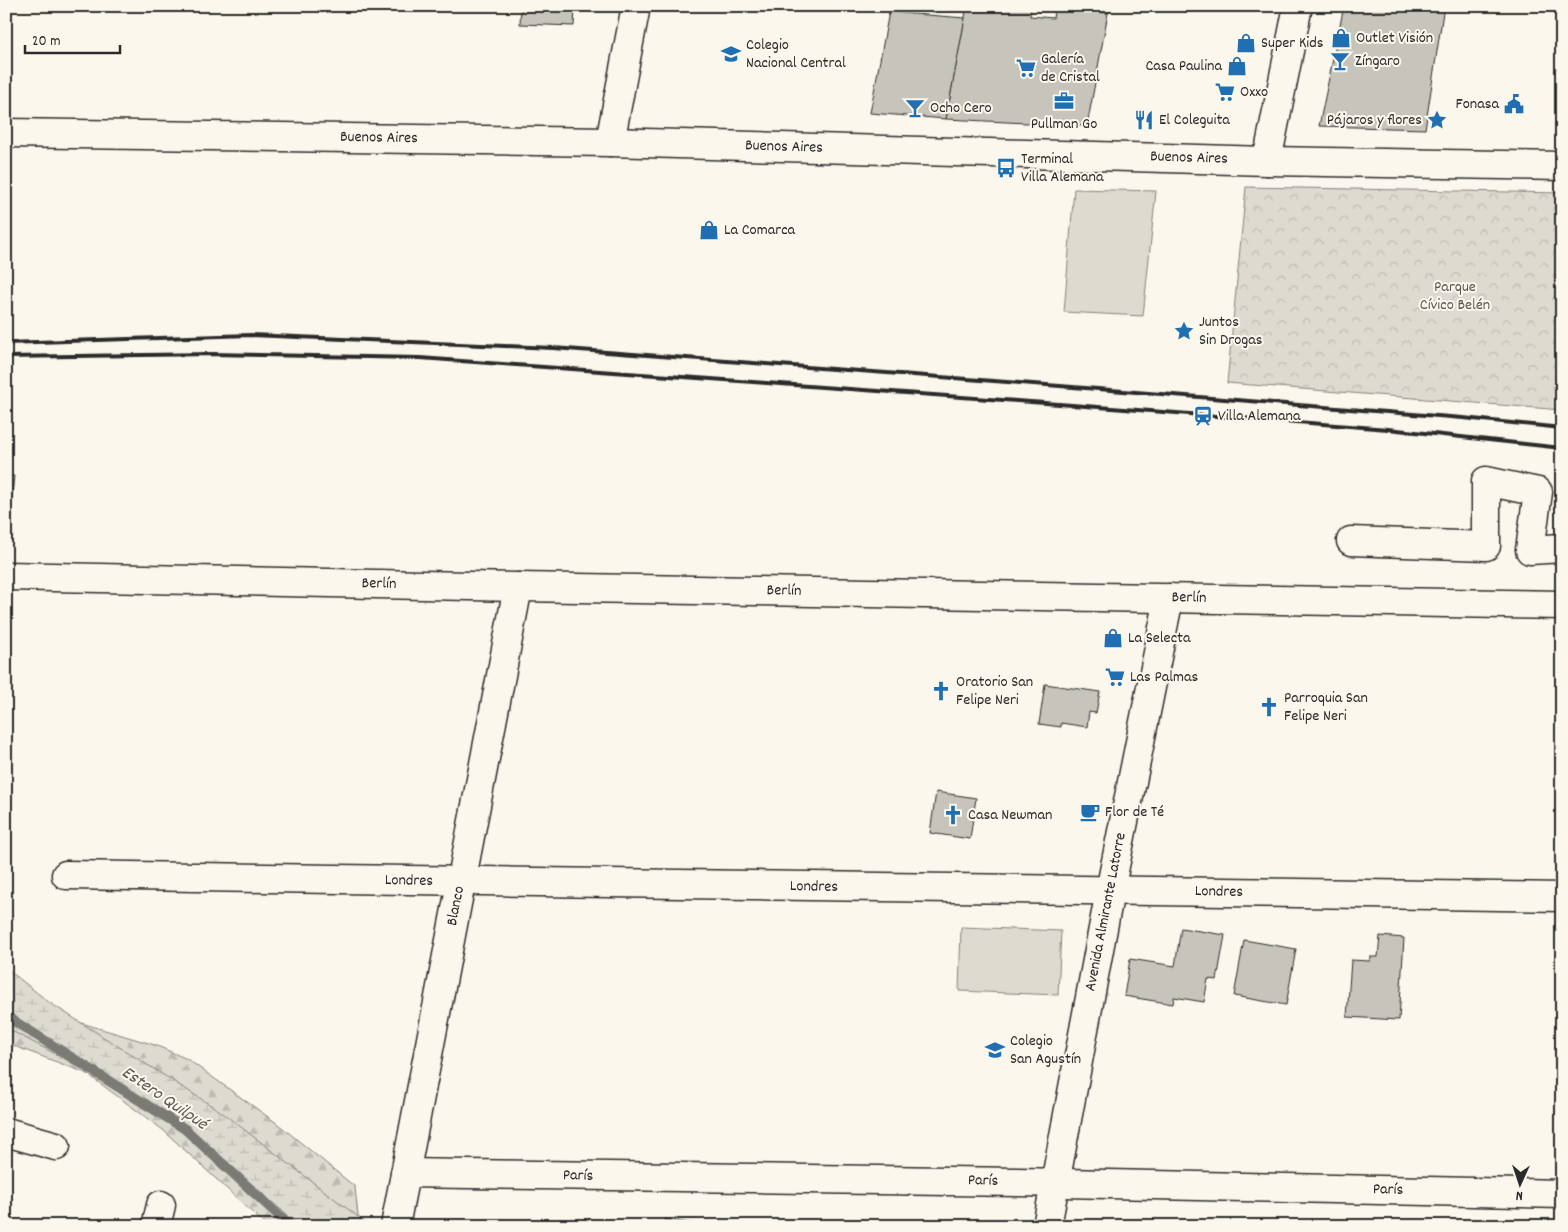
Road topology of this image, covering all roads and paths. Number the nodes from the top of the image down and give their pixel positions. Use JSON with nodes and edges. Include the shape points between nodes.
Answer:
{"nodes":[{"id":1,"x":636,"y":6,"type":"edge"},
{"id":2,"x":1298,"y":6,"type":"edge"},
{"id":3,"x":6,"y":133,"type":"edge"},
{"id":4,"x":610,"y":142,"type":"junction"},
{"id":5,"x":1267,"y":160,"type":"junction"},
{"id":6,"x":1562,"y":166,"type":"edge"},
{"id":7,"x":1351,"y":541,"type":"dead end"},
{"id":8,"x":1562,"y":548,"type":"edge"},
{"id":9,"x":6,"y":576,"type":"edge"},
{"id":10,"x":518,"y":587,"type":"junction"},
{"id":11,"x":1169,"y":598,"type":"junction"},
{"id":12,"x":1562,"y":605,"type":"edge"},
{"id":13,"x":66,"y":876,"type":"dead end"},
{"id":14,"x":461,"y":882,"type":"junction"},
{"id":15,"x":1110,"y":891,"type":"junction"},
{"id":16,"x":1562,"y":897,"type":"edge"},
{"id":17,"x":6,"y":1132,"type":"edge"},
{"id":18,"x":56,"y":1146,"type":"dead end"},
{"id":19,"x":405,"y":1173,"type":"junction"},
{"id":20,"x":1055,"y":1183,"type":"junction"},
{"id":21,"x":1562,"y":1194,"type":"edge"},
{"id":22,"x":395,"y":1226,"type":"edge"},
{"id":23,"x":1046,"y":1226,"type":"edge"}],
"edges":[{"from":1,"to":4,"type":"street"},
{"from":2,"to":5,"type":"street"},
{"from":3,"to":4,"type":"street","name":"Buenos Aires"},
{"from":4,"to":5,"type":"street","name":"Buenos Aires"},
{"from":5,"to":6,"type":"street","name":"Buenos Aires"},
{"from":7,"to":8,"type":"street","via":[[1486,546],[1486,481],[1538,492],[1530,550]]},
{"from":9,"to":10,"type":"street","name":"Berlín"},
{"from":10,"to":11,"type":"street","name":"Berlín"},
{"from":10,"to":14,"type":"street","name":"Blanco"},
{"from":11,"to":12,"type":"street","name":"Berlín"},
{"from":11,"to":15,"type":"street","name":"Avenida Almirante Latorre"},
{"from":13,"to":14,"type":"street","name":"Londres"},
{"from":14,"to":15,"type":"street","name":"Londres"},
{"from":14,"to":19,"type":"street","name":"Blanco"},
{"from":15,"to":16,"type":"street","name":"Londres"},
{"from":15,"to":20,"type":"street","name":"Avenida Almirante Latorre"},
{"from":17,"to":18,"type":"street"},
{"from":19,"to":20,"type":"street","name":"París"},
{"from":19,"to":22,"type":"street","name":"Blanco"},
{"from":20,"to":21,"type":"street","name":"París"},
{"from":20,"to":23,"type":"street","name":"Avenida Almirante Latorre"}]}
